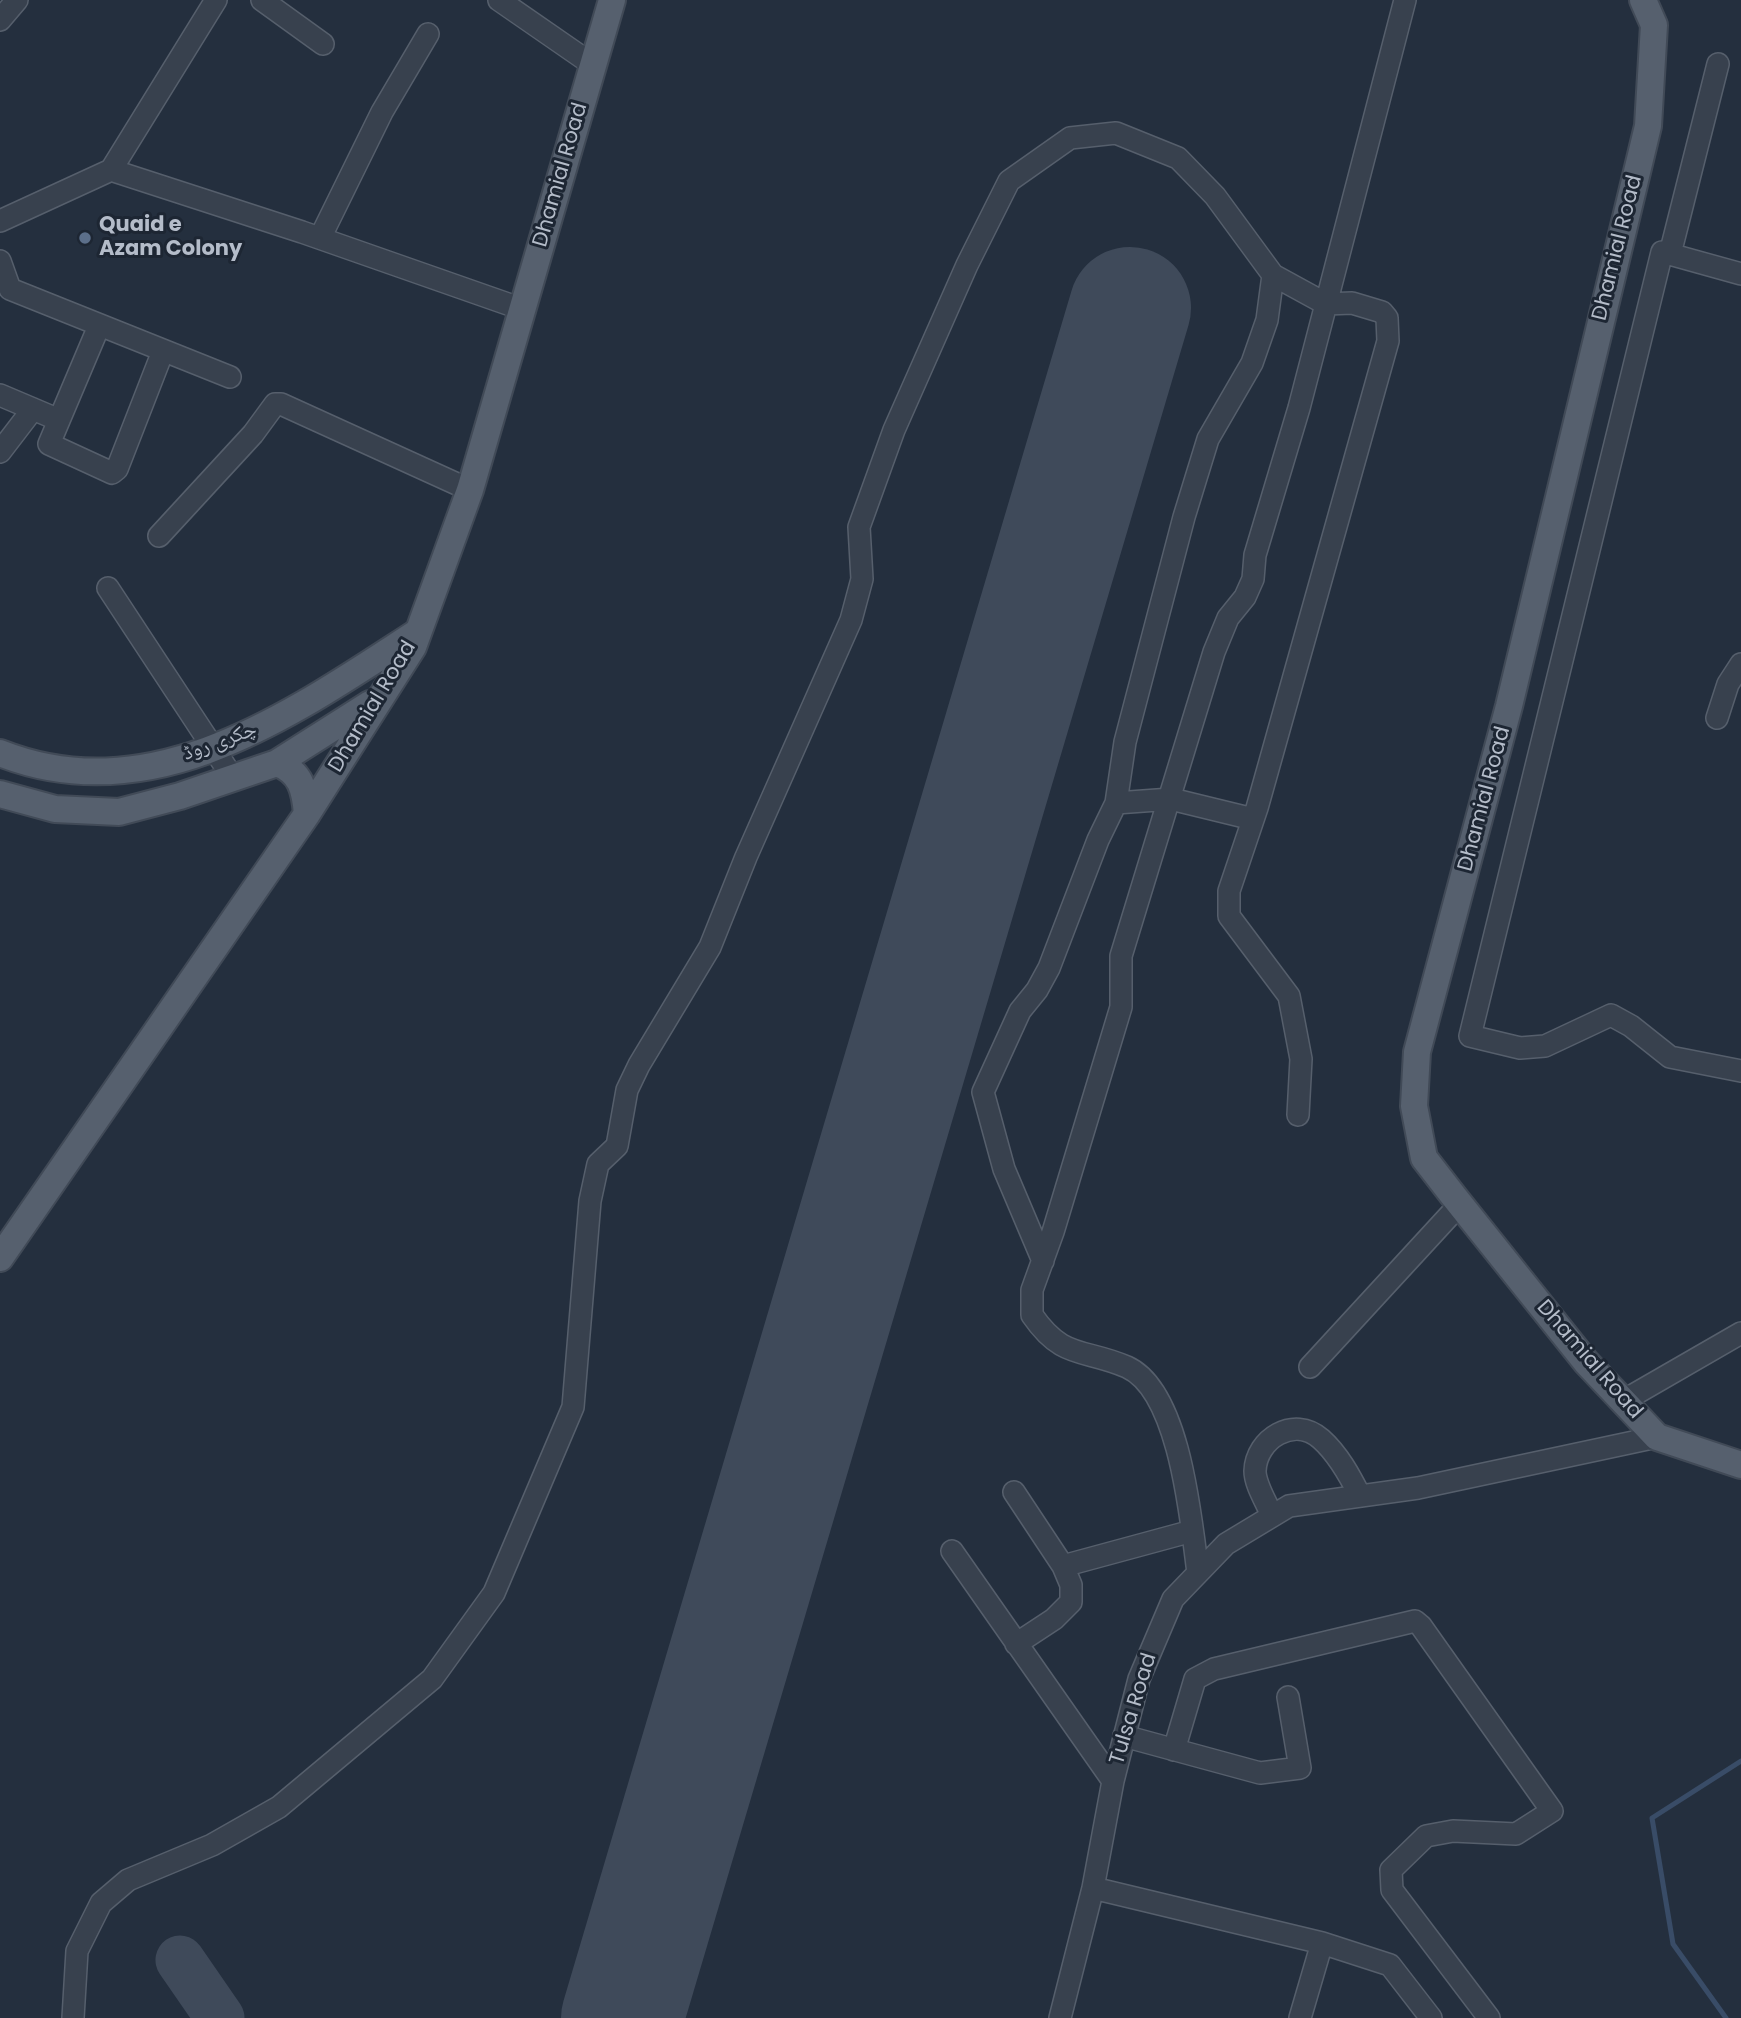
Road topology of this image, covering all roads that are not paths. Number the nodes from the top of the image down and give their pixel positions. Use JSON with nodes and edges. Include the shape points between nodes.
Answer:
{"nodes":[{"id":1,"x":17,"y":0,"type":"edge"},
{"id":2,"x":216,"y":0,"type":"edge"},
{"id":3,"x":262,"y":0,"type":"edge"},
{"id":4,"x":499,"y":0,"type":"edge"},
{"id":5,"x":612,"y":0,"type":"edge"},
{"id":6,"x":1405,"y":0,"type":"edge"},
{"id":7,"x":1643,"y":0,"type":"edge"},
{"id":8,"x":0,"y":20,"type":"edge"},
{"id":9,"x":428,"y":34,"type":"dead end"},
{"id":10,"x":323,"y":44,"type":"dead end"},
{"id":11,"x":1718,"y":64,"type":"dead end"},
{"id":12,"x":593,"y":65,"type":"junction"},
{"id":13,"x":111,"y":170,"type":"junction"},
{"id":14,"x":0,"y":221,"type":"edge"},
{"id":15,"x":320,"y":238,"type":"junction"},
{"id":16,"x":1671,"y":254,"type":"junction"},
{"id":17,"x":0,"y":261,"type":"edge"},
{"id":18,"x":1741,"y":274,"type":"edge"},
{"id":19,"x":1273,"y":275,"type":"junction"},
{"id":20,"x":1326,"y":304,"type":"junction"},
{"id":21,"x":522,"y":309,"type":"junction"},
{"id":22,"x":99,"y":326,"type":"junction"},
{"id":23,"x":163,"y":351,"type":"junction"},
{"id":24,"x":230,"y":377,"type":"dead end"},
{"id":25,"x":0,"y":396,"type":"edge"},
{"id":26,"x":33,"y":409,"type":"junction"},
{"id":27,"x":59,"y":420,"type":"junction"},
{"id":28,"x":0,"y":452,"type":"edge"},
{"id":29,"x":470,"y":490,"type":"junction"},
{"id":30,"x":159,"y":536,"type":"dead end"},
{"id":31,"x":108,"y":588,"type":"dead end"},
{"id":32,"x":418,"y":632,"type":"junction"},
{"id":33,"x":1741,"y":664,"type":"edge"},
{"id":34,"x":386,"y":693,"type":"junction"},
{"id":35,"x":1717,"y":718,"type":"dead end"},
{"id":36,"x":213,"y":749,"type":"junction"},
{"id":37,"x":0,"y":753,"type":"edge"},
{"id":38,"x":277,"y":764,"type":"junction"},
{"id":39,"x":233,"y":778,"type":"junction"},
{"id":40,"x":0,"y":794,"type":"edge"},
{"id":41,"x":1171,"y":799,"type":"junction"},
{"id":42,"x":1116,"y":803,"type":"junction"},
{"id":43,"x":307,"y":814,"type":"junction"},
{"id":44,"x":1253,"y":819,"type":"junction"},
{"id":45,"x":1741,"y":1071,"type":"edge"},
{"id":46,"x":1298,"y":1115,"type":"dead end"},
{"id":47,"x":1460,"y":1204,"type":"junction"},
{"id":48,"x":2,"y":1247,"type":"edge"},
{"id":49,"x":1043,"y":1261,"type":"junction"},
{"id":50,"x":1741,"y":1333,"type":"edge"},
{"id":51,"x":1310,"y":1367,"type":"dead end"},
{"id":52,"x":1623,"y":1401,"type":"junction"},
{"id":53,"x":1657,"y":1437,"type":"junction"},
{"id":54,"x":1741,"y":1465,"type":"edge"},
{"id":55,"x":1014,"y":1492,"type":"dead end"},
{"id":56,"x":1360,"y":1496,"type":"junction"},
{"id":57,"x":1272,"y":1516,"type":"junction"},
{"id":58,"x":1192,"y":1531,"type":"junction"},
{"id":59,"x":952,"y":1551,"type":"dead end"},
{"id":60,"x":1063,"y":1566,"type":"junction"},
{"id":61,"x":1198,"y":1573,"type":"junction"},
{"id":62,"x":1016,"y":1644,"type":"junction"},
{"id":63,"x":1288,"y":1697,"type":"dead end"},
{"id":64,"x":1124,"y":1736,"type":"junction"},
{"id":65,"x":1174,"y":1750,"type":"junction"},
{"id":66,"x":1113,"y":1781,"type":"junction"},
{"id":67,"x":1093,"y":1888,"type":"junction"},
{"id":68,"x":1322,"y":1943,"type":"junction"},
{"id":69,"x":73,"y":2018,"type":"edge"},
{"id":70,"x":1060,"y":2018,"type":"edge"},
{"id":71,"x":1300,"y":2018,"type":"edge"},
{"id":72,"x":1432,"y":2018,"type":"edge"},
{"id":73,"x":1489,"y":2018,"type":"edge"}],
"edges":[{"from":1,"to":8,"type":"street"},
{"from":2,"to":13,"type":"street"},
{"from":3,"to":10,"type":"street"},
{"from":4,"to":12,"type":"street"},
{"from":5,"to":12,"type":"main road","name":"Dhamial Road"},
{"from":6,"to":20,"type":"street"},
{"from":7,"to":47,"type":"main road","name":"Dhamial Road","via":[[1654,25],[1648,126],[1510,706],[1417,1052],[1414,1106],[1424,1157]]},
{"from":9,"to":15,"type":"street","via":[[382,112]]},
{"from":11,"to":16,"type":"street"},
{"from":12,"to":21,"type":"main road","name":"Dhamial Road"},
{"from":13,"to":14,"type":"street"},
{"from":13,"to":15,"type":"street"},
{"from":15,"to":21,"type":"street"},
{"from":16,"to":18,"type":"street"},
{"from":16,"to":45,"type":"street","via":[[1662,252],[1470,1036],[1520,1048],[1545,1046],[1611,1015],[1670,1057]]},
{"from":17,"to":22,"type":"street","via":[[10,289]]},
{"from":19,"to":20,"type":"street"},
{"from":19,"to":42,"type":"street","via":[[1267,320],[1252,363],[1208,439],[1184,517],[1125,742]]},
{"from":19,"to":69,"type":"street","via":[[1191,169],[1178,158],[1139,141],[1116,133],[1070,138],[1009,181],[894,430],[859,527],[862,579],[851,620],[710,947],[639,1065],[627,1090],[617,1146],[598,1164],[590,1201],[573,1407],[494,1593],[432,1679],[279,1807],[212,1845],[128,1880],[101,1903],[77,1951]]},
{"from":20,"to":41,"type":"street","via":[[1255,555],[1253,579],[1228,618],[1214,652]]},
{"from":20,"to":44,"type":"street","via":[[1352,303],[1382,312],[1387,318],[1388,341]]},
{"from":21,"to":29,"type":"main road","name":"Dhamial Road"},
{"from":22,"to":23,"type":"street"},
{"from":22,"to":27,"type":"street"},
{"from":23,"to":24,"type":"street"},
{"from":23,"to":27,"type":"street","via":[[115,472],[51,446]]},
{"from":25,"to":26,"type":"street"},
{"from":26,"to":27,"type":"street"},
{"from":26,"to":28,"type":"street"},
{"from":29,"to":30,"type":"street","via":[[275,404]]},
{"from":29,"to":32,"type":"main road","name":"Dhamial Road"},
{"from":31,"to":36,"type":"street"},
{"from":32,"to":34,"type":"main road","name":"Dhamial Road"},
{"from":32,"to":36,"type":"main road","name":"چکری روڈ","via":[[297,709]]},
{"from":33,"to":35,"type":"street","via":[[1728,684]]},
{"from":34,"to":38,"type":"main road","name":"چکری روڈ"},
{"from":34,"to":43,"type":"main road","name":"Dhamial Road"},
{"from":36,"to":37,"type":"main road","name":"چکری روڈ","via":[[111,773],[41,768]]},
{"from":36,"to":39,"type":"street"},
{"from":38,"to":39,"type":"main road","name":"چکری روڈ"},
{"from":38,"to":43,"type":"main road","via":[[300,780]]},
{"from":39,"to":40,"type":"main road","name":"چکری روڈ","via":[[119,812],[55,809]]},
{"from":41,"to":42,"type":"street"},
{"from":41,"to":44,"type":"street"},
{"from":41,"to":49,"type":"street","via":[[1121,956],[1121,1007]]},
{"from":42,"to":49,"type":"street","via":[[1049,968],[1020,1011],[983,1092],[1004,1169]]},
{"from":43,"to":48,"type":"main road","name":"Dhamial Road"},
{"from":44,"to":46,"type":"street","via":[[1229,891],[1229,916],[1289,996],[1301,1059]]},
{"from":47,"to":51,"type":"street"},
{"from":47,"to":52,"type":"main road","name":"Dhamial Road","via":[[1586,1362]]},
{"from":49,"to":58,"type":"street","via":[[1032,1290],[1032,1315],[1060,1346],[1147,1379],[1170,1423],[1185,1477]]},
{"from":50,"to":52,"type":"street"},
{"from":52,"to":53,"type":"main road","name":"Dhamial Road"},
{"from":53,"to":54,"type":"main road","name":"Dhamial Road"},
{"from":53,"to":56,"type":"street","name":"Tulsa Road"},
{"from":55,"to":60,"type":"street"},
{"from":56,"to":57,"type":"street","name":"Tulsa Road","via":[[1289,1506]]},
{"from":56,"to":57,"type":"street","via":[[1347,1470],[1319,1437],[1288,1430],[1265,1443],[1255,1468]]},
{"from":57,"to":61,"type":"street","name":"Tulsa Road","via":[[1226,1544]]},
{"from":58,"to":60,"type":"street"},
{"from":58,"to":61,"type":"street"},
{"from":59,"to":62,"type":"street"},
{"from":60,"to":62,"type":"street","via":[[1071,1585],[1070,1602],[1054,1619]]},
{"from":61,"to":64,"type":"street","name":"Tulsa Road","via":[[1173,1599],[1139,1679]]},
{"from":62,"to":66,"type":"street"},
{"from":63,"to":65,"type":"street","via":[[1300,1768],[1260,1773]]},
{"from":64,"to":65,"type":"street"},
{"from":64,"to":66,"type":"street","name":"Tulsa Road"},
{"from":65,"to":73,"type":"street","via":[[1195,1679],[1234,1662],[1415,1621],[1552,1811],[1516,1834],[1453,1831],[1426,1836],[1391,1870],[1392,1891]]},
{"from":66,"to":67,"type":"street","name":"Tulsa Road"},
{"from":67,"to":68,"type":"street"},
{"from":67,"to":70,"type":"street","name":"Tulsa Road"},
{"from":68,"to":71,"type":"street"},
{"from":68,"to":72,"type":"street","via":[[1390,1965]]}]}
